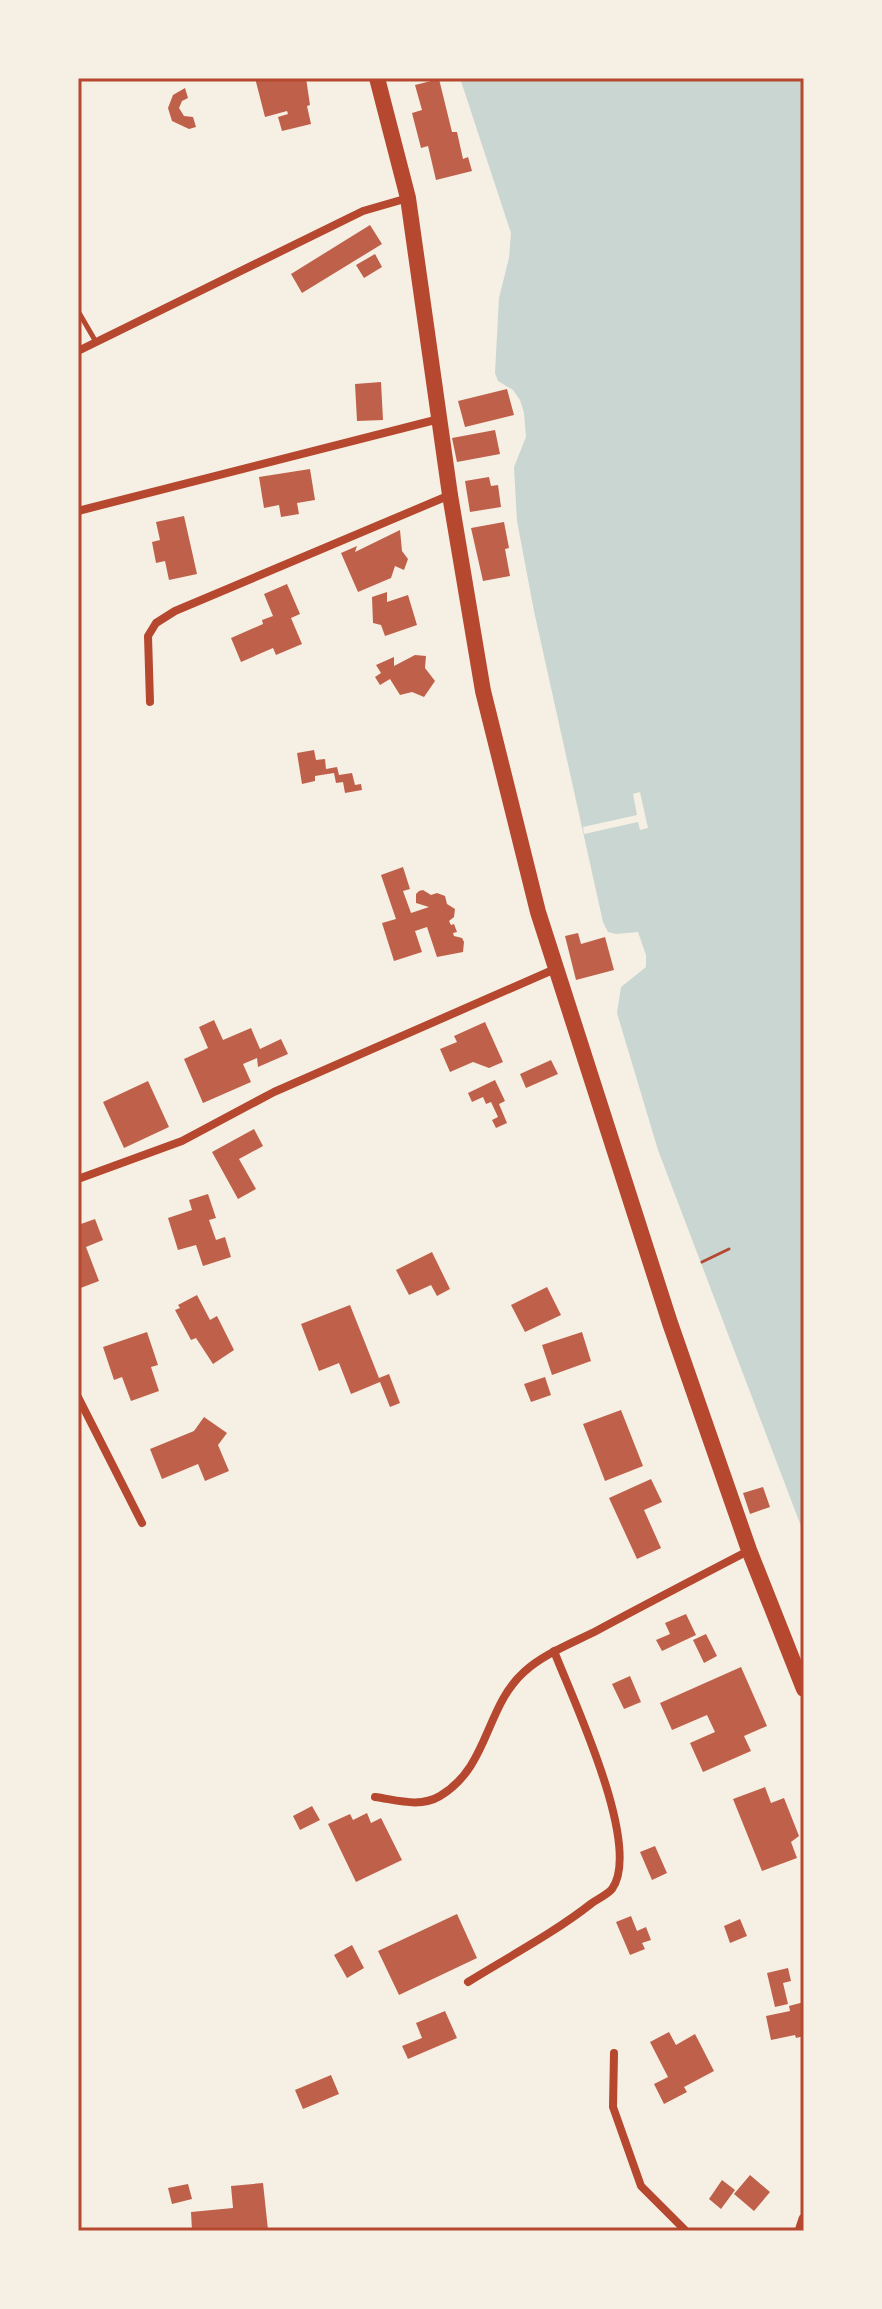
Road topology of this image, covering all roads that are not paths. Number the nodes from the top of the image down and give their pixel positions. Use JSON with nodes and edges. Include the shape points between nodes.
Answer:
{"nodes":[{"id":1,"x":377,"y":78,"type":"edge"},
{"id":2,"x":408,"y":198,"type":"junction"},
{"id":3,"x":78,"y":311,"type":"edge"},
{"id":4,"x":96,"y":342,"type":"junction"},
{"id":5,"x":78,"y":351,"type":"edge"},
{"id":6,"x":440,"y":419,"type":"junction"},
{"id":7,"x":450,"y":495,"type":"junction"},
{"id":8,"x":78,"y":511,"type":"edge"},
{"id":9,"x":150,"y":702,"type":"dead end"},
{"id":10,"x":555,"y":969,"type":"junction"},
{"id":11,"x":78,"y":1179,"type":"edge"},
{"id":12,"x":78,"y":1397,"type":"edge"},
{"id":13,"x":142,"y":1523,"type":"dead end"},
{"id":14,"x":749,"y":1550,"type":"junction"},
{"id":15,"x":554,"y":1651,"type":"junction"},
{"id":16,"x":804,"y":1689,"type":"edge"},
{"id":17,"x":375,"y":1797,"type":"dead end"},
{"id":18,"x":468,"y":1982,"type":"dead end"},
{"id":19,"x":614,"y":2053,"type":"dead end"},
{"id":20,"x":804,"y":2219,"type":"edge"},
{"id":21,"x":686,"y":2231,"type":"edge"},
{"id":22,"x":800,"y":2231,"type":"edge"}],
"edges":[{"from":1,"to":2,"type":"highway"},
{"from":2,"to":4,"type":"street","via":[[363,211]]},
{"from":2,"to":6,"type":"highway"},
{"from":3,"to":4,"type":"lane"},
{"from":4,"to":5,"type":"street"},
{"from":6,"to":7,"type":"highway"},
{"from":6,"to":8,"type":"street"},
{"from":7,"to":9,"type":"street","via":[[156,623],[148,636]]},
{"from":7,"to":10,"type":"highway","via":[[483,691]]},
{"from":10,"to":11,"type":"street","via":[[274,1092],[182,1141]]},
{"from":10,"to":14,"type":"highway"},
{"from":12,"to":13,"type":"street"},
{"from":14,"to":15,"type":"street"},
{"from":14,"to":16,"type":"highway"},
{"from":15,"to":17,"type":"street","via":[[523,1672],[501,1702],[482,1749],[459,1782],[418,1803]]},
{"from":15,"to":18,"type":"street","via":[[610,1794],[620,1868],[612,1889]]},
{"from":19,"to":21,"type":"street","via":[[613,2107],[641,2186]]},
{"from":20,"to":22,"type":"street"}]}
